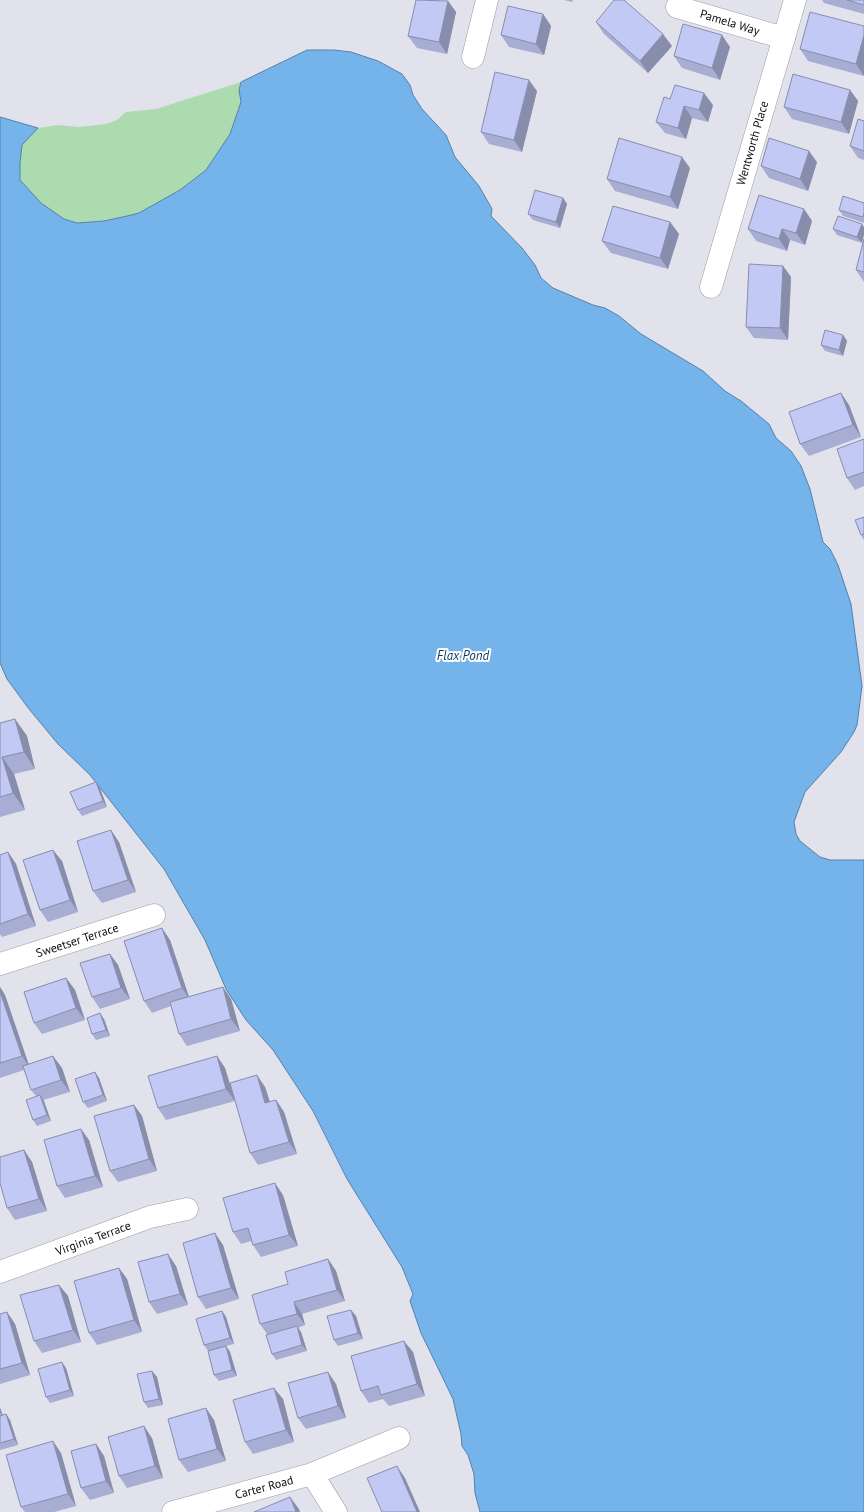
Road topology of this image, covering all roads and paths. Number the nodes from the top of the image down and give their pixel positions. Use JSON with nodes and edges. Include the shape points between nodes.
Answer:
{"nodes":[{"id":1,"x":487,"y":0,"type":"edge"},
{"id":2,"x":796,"y":0,"type":"edge"},
{"id":3,"x":677,"y":6,"type":"dead end"},
{"id":4,"x":784,"y":38,"type":"junction"},
{"id":5,"x":473,"y":58,"type":"dead end"},
{"id":6,"x":711,"y":287,"type":"dead end"},
{"id":7,"x":154,"y":915,"type":"dead end"},
{"id":8,"x":0,"y":964,"type":"edge"},
{"id":9,"x":187,"y":1209,"type":"dead end"},
{"id":10,"x":0,"y":1272,"type":"edge"},
{"id":11,"x":399,"y":1438,"type":"dead end"},
{"id":12,"x":312,"y":1474,"type":"junction"},
{"id":13,"x":173,"y":1512,"type":"edge"},
{"id":14,"x":336,"y":1512,"type":"edge"}],
"edges":[{"from":1,"to":5,"type":"street"},
{"from":2,"to":4,"type":"street","name":"Wentworth Place"},
{"from":3,"to":4,"type":"street","name":"Pamela Way"},
{"from":4,"to":6,"type":"street","name":"Wentworth Place"},
{"from":7,"to":8,"type":"street","name":"Sweetser Terrace"},
{"from":9,"to":10,"type":"street","name":"Virginia Terrace","via":[[150,1217]]},
{"from":11,"to":12,"type":"street","name":"Carter Road"},
{"from":12,"to":13,"type":"street","name":"Carter Road"},
{"from":12,"to":14,"type":"street"}]}
